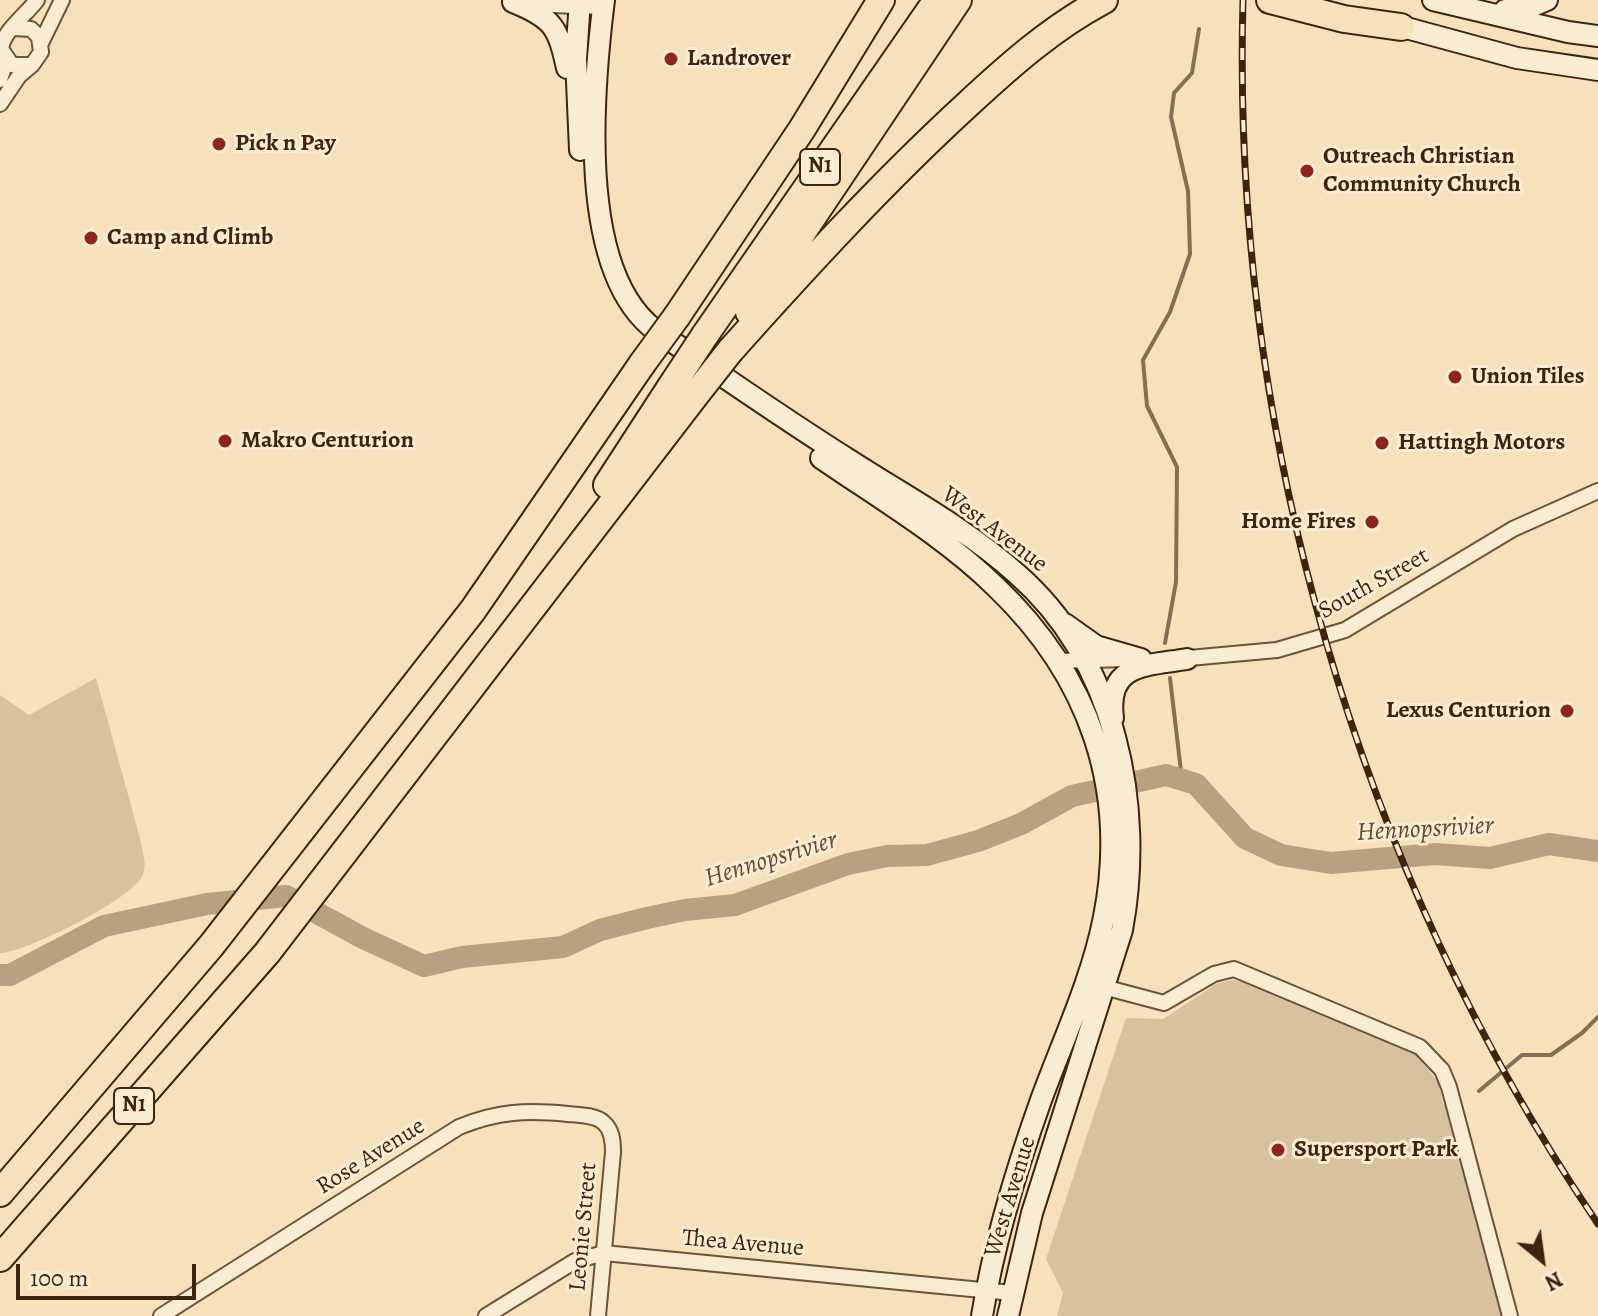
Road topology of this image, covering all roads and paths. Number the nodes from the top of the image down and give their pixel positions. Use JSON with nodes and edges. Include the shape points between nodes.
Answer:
{"nodes":[{"id":1,"x":37,"y":0,"type":"edge"},
{"id":2,"x":62,"y":0,"type":"edge"},
{"id":3,"x":937,"y":0,"type":"edge"},
{"id":4,"x":958,"y":0,"type":"edge"},
{"id":5,"x":1104,"y":0,"type":"edge"},
{"id":6,"x":1270,"y":0,"type":"edge"},
{"id":7,"x":1316,"y":0,"type":"edge"},
{"id":8,"x":1433,"y":0,"type":"edge"},
{"id":9,"x":1547,"y":0,"type":"edge"},
{"id":10,"x":510,"y":1,"type":"edge"},
{"id":11,"x":580,"y":4,"type":"edge"},
{"id":12,"x":604,"y":4,"type":"edge"},
{"id":13,"x":878,"y":7,"type":"edge"},
{"id":14,"x":1485,"y":12,"type":"junction"},
{"id":15,"x":1401,"y":27,"type":"junction"},
{"id":16,"x":14,"y":28,"type":"junction"},
{"id":17,"x":1598,"y":36,"type":"edge"},
{"id":18,"x":41,"y":43,"type":"junction"},
{"id":19,"x":6,"y":61,"type":"junction"},
{"id":20,"x":32,"y":65,"type":"junction"},
{"id":21,"x":1598,"y":70,"type":"edge"},
{"id":22,"x":0,"y":80,"type":"edge"},
{"id":23,"x":0,"y":104,"type":"edge"},
{"id":24,"x":578,"y":107,"type":"junction"},
{"id":25,"x":730,"y":351,"type":"junction"},
{"id":26,"x":680,"y":395,"type":"junction"},
{"id":27,"x":1598,"y":491,"type":"edge"},
{"id":28,"x":1053,"y":614,"type":"junction"},
{"id":29,"x":1141,"y":659,"type":"junction"},
{"id":30,"x":1187,"y":659,"type":"junction"},
{"id":31,"x":1082,"y":660,"type":"junction"},
{"id":32,"x":1059,"y":661,"type":"junction"},
{"id":33,"x":1112,"y":744,"type":"junction"},
{"id":34,"x":1095,"y":984,"type":"junction"},
{"id":35,"x":613,"y":1142,"type":"joint"},
{"id":36,"x":0,"y":1193,"type":"edge"},
{"id":37,"x":604,"y":1253,"type":"junction"},
{"id":38,"x":641,"y":1256,"type":"junction"},
{"id":39,"x":0,"y":1258,"type":"edge"},
{"id":40,"x":602,"y":1280,"type":"junction"},
{"id":41,"x":987,"y":1290,"type":"junction"},
{"id":42,"x":1012,"y":1293,"type":"junction"},
{"id":43,"x":161,"y":1316,"type":"edge"},
{"id":44,"x":486,"y":1316,"type":"edge"},
{"id":45,"x":598,"y":1316,"type":"edge"},
{"id":46,"x":982,"y":1316,"type":"edge"},
{"id":47,"x":1008,"y":1316,"type":"edge"},
{"id":48,"x":1510,"y":1316,"type":"edge"}],
"edges":[{"from":1,"to":16,"type":"street"},
{"from":2,"to":18,"type":"street"},
{"from":3,"to":26,"type":"highway","number":"N1","bridge":true,"via":[[705,335]]},
{"from":4,"to":25,"type":"highway","via":[[750,309]]},
{"from":5,"to":25,"type":"highway","via":[[1036,45],[936,134]]},
{"from":6,"to":15,"type":"highway"},
{"from":7,"to":15,"type":"street"},
{"from":8,"to":14,"type":"street"},
{"from":9,"to":14,"type":"street","via":[[1528,8]]},
{"from":10,"to":11,"type":"street"},
{"from":10,"to":24,"type":"street","via":[[540,13],[559,34]]},
{"from":11,"to":12,"type":"street"},
{"from":11,"to":24,"type":"street","name":"West Avenue"},
{"from":12,"to":28,"type":"street","name":"West Avenue","via":[[593,104],[594,158],[612,267],[634,312],[993,555]]},
{"from":13,"to":36,"type":"highway","number":"N1","bridge":true,"via":[[677,316],[473,610],[211,946]]},
{"from":14,"to":17,"type":"street"},
{"from":15,"to":21,"type":"street","via":[[1517,58]]},
{"from":16,"to":18,"type":"street","via":[[31,29]]},
{"from":16,"to":19,"type":"street","via":[[2,42]]},
{"from":18,"to":20,"type":"street"},
{"from":19,"to":20,"type":"street","via":[[18,67]]},
{"from":19,"to":22,"type":"street"},
{"from":20,"to":23,"type":"street"},
{"from":24,"to":32,"type":"street","name":"West Avenue","via":[[602,269],[610,294],[628,321],[976,569],[1032,625]]},
{"from":25,"to":26,"type":"highway","bridge":true},
{"from":26,"to":39,"type":"highway","number":"N1","via":[[510,632],[267,953]]},
{"from":27,"to":30,"type":"street","name":"South Street","via":[[1513,529],[1345,630],[1277,650]]},
{"from":28,"to":29,"type":"street","via":[[1089,642]]},
{"from":28,"to":31,"type":"street","name":"West Avenue"},
{"from":29,"to":30,"type":"street","name":"South Street"},
{"from":29,"to":31,"type":"street","name":"South Street"},
{"from":30,"to":33,"type":"street","via":[[1135,668],[1120,678],[1112,694]]},
{"from":31,"to":32,"type":"street","name":"South Street"},
{"from":31,"to":33,"type":"street","name":"West Avenue"},
{"from":32,"to":33,"type":"street","name":"West Avenue"},
{"from":33,"to":34,"type":"street","name":"West Avenue","via":[[1129,890],[1122,930]]},
{"from":34,"to":41,"type":"street","name":"West Avenue","via":[[1015,1178]]},
{"from":34,"to":42,"type":"street","name":"West Avenue"},
{"from":34,"to":48,"type":"street","via":[[1164,1003],[1220,971],[1234,969],[1420,1047],[1442,1070],[1449,1087]]},
{"from":35,"to":37,"type":"street","name":"Leonie Street"},
{"from":35,"to":43,"type":"street","name":"Rose Avenue","via":[[603,1121],[523,1109],[459,1127]]},
{"from":37,"to":38,"type":"street","name":"Thea Avenue"},
{"from":37,"to":40,"type":"street","name":"Leonie Street"},
{"from":37,"to":44,"type":"street","name":"Thea Avenue","via":[[566,1266]]},
{"from":38,"to":40,"type":"street"},
{"from":38,"to":41,"type":"street","name":"Thea Avenue"},
{"from":40,"to":45,"type":"street","name":"Leonie Street"},
{"from":41,"to":42,"type":"street","name":"Thea Avenue"},
{"from":41,"to":46,"type":"street","name":"West Avenue"},
{"from":42,"to":47,"type":"street","name":"West Avenue"}]}
